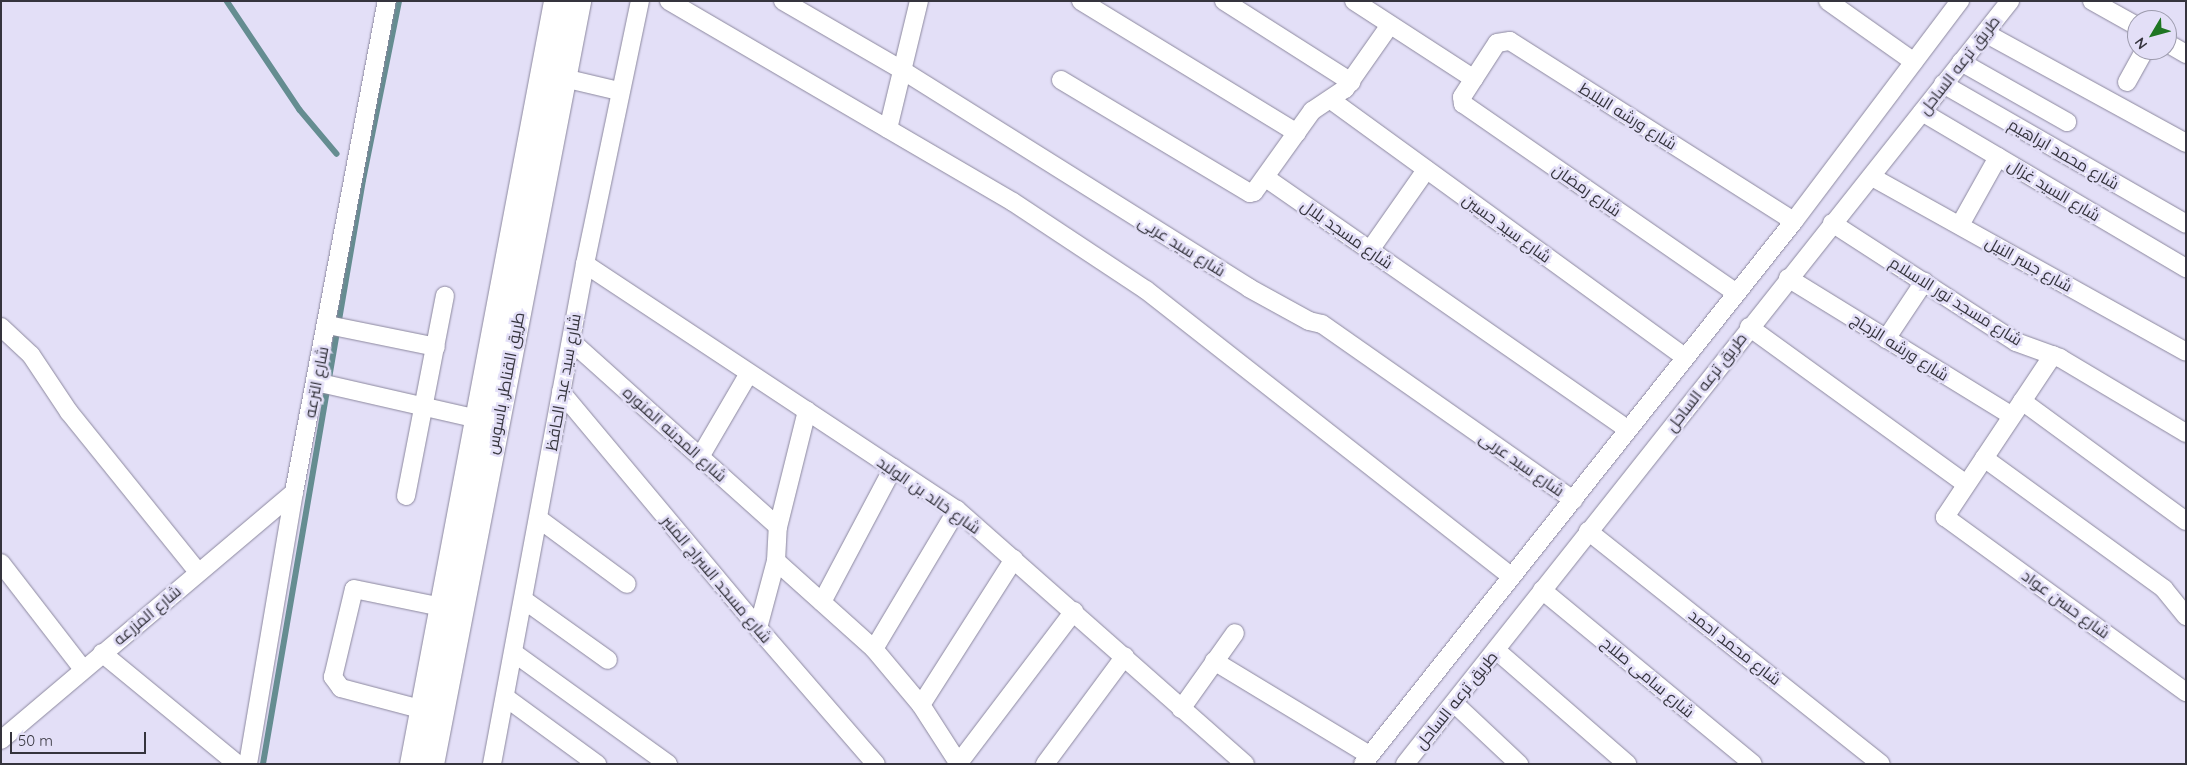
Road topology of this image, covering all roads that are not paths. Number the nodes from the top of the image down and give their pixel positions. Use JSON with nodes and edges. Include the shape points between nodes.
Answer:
{"nodes":[{"id":1,"x":387,"y":1,"type":"edge"},
{"id":2,"x":556,"y":1,"type":"edge"},
{"id":3,"x":578,"y":1,"type":"edge"},
{"id":4,"x":640,"y":1,"type":"edge"},
{"id":5,"x":669,"y":1,"type":"edge"},
{"id":6,"x":783,"y":1,"type":"edge"},
{"id":7,"x":919,"y":1,"type":"edge"},
{"id":8,"x":1082,"y":1,"type":"edge"},
{"id":9,"x":1224,"y":1,"type":"edge"},
{"id":10,"x":1354,"y":1,"type":"edge"},
{"id":11,"x":1828,"y":1,"type":"edge"},
{"id":12,"x":1960,"y":1,"type":"edge"},
{"id":13,"x":2010,"y":1,"type":"edge"},
{"id":14,"x":2092,"y":1,"type":"edge"},
{"id":15,"x":2127,"y":20,"type":"edge"},
{"id":16,"x":1390,"y":25,"type":"junction"},
{"id":17,"x":1985,"y":33,"type":"junction"},
{"id":18,"x":2139,"y":60,"type":"edge"},
{"id":19,"x":1914,"y":62,"type":"junction"},
{"id":20,"x":1961,"y":62,"type":"junction"},
{"id":21,"x":902,"y":70,"type":"junction"},
{"id":22,"x":564,"y":78,"type":"junction"},
{"id":23,"x":1062,"y":80,"type":"dead end"},
{"id":24,"x":1474,"y":80,"type":"junction"},
{"id":25,"x":1351,"y":82,"type":"junction"},
{"id":26,"x":2127,"y":82,"type":"dead end"},
{"id":27,"x":1943,"y":84,"type":"junction"},
{"id":28,"x":619,"y":92,"type":"junction"},
{"id":29,"x":1331,"y":100,"type":"junction"},
{"id":30,"x":1922,"y":112,"type":"junction"},
{"id":31,"x":2067,"y":122,"type":"dead end"},
{"id":32,"x":888,"y":129,"type":"junction"},
{"id":33,"x":1296,"y":133,"type":"junction"},
{"id":34,"x":2186,"y":143,"type":"edge"},
{"id":35,"x":1998,"y":158,"type":"junction"},
{"id":36,"x":1426,"y":170,"type":"junction"},
{"id":37,"x":1872,"y":177,"type":"junction"},
{"id":38,"x":1266,"y":178,"type":"junction"},
{"id":39,"x":1794,"y":221,"type":"junction"},
{"id":40,"x":1832,"y":223,"type":"junction"},
{"id":41,"x":2186,"y":224,"type":"edge"},
{"id":42,"x":1960,"y":225,"type":"junction"},
{"id":43,"x":1370,"y":250,"type":"junction"},
{"id":44,"x":585,"y":264,"type":"junction"},
{"id":45,"x":2186,"y":268,"type":"edge"},
{"id":46,"x":1788,"y":278,"type":"junction"},
{"id":47,"x":1924,"y":282,"type":"junction"},
{"id":48,"x":1735,"y":292,"type":"junction"},
{"id":49,"x":445,"y":296,"type":"dead end"},
{"id":50,"x":328,"y":325,"type":"junction"},
{"id":51,"x":1,"y":327,"type":"edge"},
{"id":52,"x":1749,"y":327,"type":"junction"},
{"id":53,"x":1886,"y":339,"type":"junction"},
{"id":54,"x":571,"y":341,"type":"junction"},
{"id":55,"x":436,"y":347,"type":"junction"},
{"id":56,"x":2186,"y":352,"type":"edge"},
{"id":57,"x":2053,"y":355,"type":"junction"},
{"id":58,"x":1683,"y":356,"type":"junction"},
{"id":59,"x":749,"y":373,"type":"junction"},
{"id":60,"x":316,"y":382,"type":"junction"},
{"id":61,"x":561,"y":392,"type":"junction"},
{"id":62,"x":2022,"y":401,"type":"junction"},
{"id":63,"x":425,"y":407,"type":"junction"},
{"id":64,"x":807,"y":412,"type":"junction"},
{"id":65,"x":2012,"y":416,"type":"junction"},
{"id":66,"x":477,"y":419,"type":"junction"},
{"id":67,"x":1627,"y":429,"type":"junction"},
{"id":68,"x":2186,"y":434,"type":"edge"},
{"id":69,"x":700,"y":457,"type":"junction"},
{"id":70,"x":1984,"y":458,"type":"junction"},
{"id":71,"x":893,"y":468,"type":"junction"},
{"id":72,"x":1966,"y":484,"type":"junction"},
{"id":73,"x":294,"y":492,"type":"junction"},
{"id":74,"x":406,"y":496,"type":"dead end"},
{"id":75,"x":1573,"y":500,"type":"junction"},
{"id":76,"x":957,"y":510,"type":"junction"},
{"id":77,"x":539,"y":519,"type":"junction"},
{"id":78,"x":2186,"y":520,"type":"edge"},
{"id":79,"x":778,"y":527,"type":"junction"},
{"id":80,"x":1588,"y":531,"type":"junction"},
{"id":81,"x":1014,"y":559,"type":"junction"},
{"id":82,"x":776,"y":561,"type":"junction"},
{"id":83,"x":1,"y":564,"type":"edge"},
{"id":84,"x":198,"y":572,"type":"junction"},
{"id":85,"x":1511,"y":576,"type":"junction"},
{"id":86,"x":627,"y":584,"type":"dead end"},
{"id":87,"x":1542,"y":590,"type":"junction"},
{"id":88,"x":524,"y":600,"type":"junction"},
{"id":89,"x":822,"y":602,"type":"junction"},
{"id":90,"x":442,"y":607,"type":"junction"},
{"id":91,"x":1074,"y":611,"type":"junction"},
{"id":92,"x":2186,"y":616,"type":"edge"},
{"id":93,"x":758,"y":628,"type":"junction"},
{"id":94,"x":1235,"y":632,"type":"dead end"},
{"id":95,"x":874,"y":649,"type":"junction"},
{"id":96,"x":1496,"y":650,"type":"junction"},
{"id":97,"x":514,"y":653,"type":"junction"},
{"id":98,"x":102,"y":654,"type":"junction"},
{"id":99,"x":1125,"y":656,"type":"junction"},
{"id":100,"x":608,"y":660,"type":"dead end"},
{"id":101,"x":1214,"y":661,"type":"junction"},
{"id":102,"x":83,"y":669,"type":"junction"},
{"id":103,"x":2186,"y":692,"type":"edge"},
{"id":104,"x":505,"y":697,"type":"junction"},
{"id":105,"x":1455,"y":704,"type":"junction"},
{"id":106,"x":920,"y":705,"type":"junction"},
{"id":107,"x":1180,"y":709,"type":"junction"},
{"id":108,"x":424,"y":710,"type":"junction"},
{"id":109,"x":1,"y":740,"type":"edge"},
{"id":110,"x":1366,"y":759,"type":"edge"},
{"id":111,"x":1051,"y":761,"type":"edge"},
{"id":112,"x":237,"y":764,"type":"edge"},
{"id":113,"x":248,"y":764,"type":"edge"},
{"id":114,"x":412,"y":764,"type":"edge"},
{"id":115,"x":431,"y":764,"type":"edge"},
{"id":116,"x":492,"y":764,"type":"edge"},
{"id":117,"x":597,"y":764,"type":"edge"},
{"id":118,"x":668,"y":764,"type":"edge"},
{"id":119,"x":876,"y":764,"type":"edge"},
{"id":120,"x":959,"y":764,"type":"edge"},
{"id":121,"x":1244,"y":764,"type":"edge"},
{"id":122,"x":1405,"y":764,"type":"edge"},
{"id":123,"x":1519,"y":764,"type":"edge"},
{"id":124,"x":1627,"y":764,"type":"edge"},
{"id":125,"x":1753,"y":764,"type":"edge"},
{"id":126,"x":1882,"y":764,"type":"edge"}],
"edges":[{"from":1,"to":50,"type":"street","name":"شارع الترعه"},
{"from":2,"to":66,"type":"main road","name":"طريق القناطر, باسوس"},
{"from":3,"to":22,"type":"main road","name":"طريق القناطر, باسوس"},
{"from":4,"to":28,"type":"street","name":"شارع سيد عبد الحافظ"},
{"from":5,"to":32,"type":"street"},
{"from":6,"to":21,"type":"street","name":"شارع سيد عربى"},
{"from":7,"to":21,"type":"street"},
{"from":8,"to":33,"type":"street"},
{"from":9,"to":25,"type":"street"},
{"from":10,"to":16,"type":"street"},
{"from":11,"to":19,"type":"street"},
{"from":12,"to":19,"type":"street","name":"طريق ترعه الساحل"},
{"from":13,"to":17,"type":"street","name":"طريق ترعه الساحل"},
{"from":14,"to":15,"type":"street"},
{"from":16,"to":24,"type":"street"},
{"from":16,"to":25,"type":"street"},
{"from":17,"to":20,"type":"street","name":"طريق ترعه الساحل"},
{"from":17,"to":34,"type":"street"},
{"from":18,"to":26,"type":"street"},
{"from":19,"to":39,"type":"street","name":"طريق ترعه الساحل"},
{"from":20,"to":27,"type":"street","name":"طريق ترعه الساحل"},
{"from":20,"to":31,"type":"street"},
{"from":21,"to":32,"type":"street"},
{"from":21,"to":75,"type":"street","name":"شارع سيد عربى","via":[[1249,288],[1309,321],[1322,324]]},
{"from":22,"to":28,"type":"street"},
{"from":22,"to":115,"type":"main road","name":"طريق القناطر, باسوس"},
{"from":23,"to":38,"type":"street","via":[[1250,193],[1258,190]]},
{"from":24,"to":39,"type":"street","name":"شارع ورشه البلاط","via":[[1497,43],[1510,41]]},
{"from":24,"to":48,"type":"street","name":"شارع رمضان","via":[[1462,96],[1463,104]]},
{"from":25,"to":29,"type":"street"},
{"from":27,"to":30,"type":"street","name":"طريق ترعه الساحل"},
{"from":27,"to":41,"type":"street","name":"شارع محمد ابراهيم"},
{"from":28,"to":44,"type":"street","name":"شارع سيد عبد الحافظ"},
{"from":29,"to":33,"type":"street","via":[[1317,106]]},
{"from":29,"to":36,"type":"street","name":"شارع سيد حسين"},
{"from":30,"to":35,"type":"street","name":"شارع السيد غزال"},
{"from":30,"to":37,"type":"street","name":"طريق ترعه الساحل"},
{"from":32,"to":85,"type":"street","via":[[1013,202],[1146,290]]},
{"from":33,"to":38,"type":"street"},
{"from":35,"to":42,"type":"street"},
{"from":35,"to":45,"type":"street","name":"شارع السيد غزال"},
{"from":36,"to":43,"type":"street"},
{"from":36,"to":58,"type":"street","name":"شارع سيد حسين"},
{"from":37,"to":40,"type":"street","name":"طريق ترعه الساحل"},
{"from":37,"to":42,"type":"street","name":"شارع جسر النيل"},
{"from":38,"to":43,"type":"street","name":"شارع مسجد بلال"},
{"from":39,"to":48,"type":"street","name":"طريق ترعه الساحل"},
{"from":40,"to":46,"type":"street","name":"طريق ترعه الساحل"},
{"from":40,"to":47,"type":"street","name":"شارع مسجد نور الاسلام"},
{"from":42,"to":56,"type":"street","name":"شارع جسر النيل"},
{"from":43,"to":67,"type":"street","name":"شارع مسجد بلال"},
{"from":44,"to":54,"type":"street","name":"شارع سيد عبد الحافظ"},
{"from":44,"to":59,"type":"street","name":"شارع خالد بن الوليد"},
{"from":46,"to":52,"type":"street","name":"طريق ترعه الساحل"},
{"from":46,"to":53,"type":"street","name":"شارع ورشه الزجاج"},
{"from":47,"to":53,"type":"street"},
{"from":47,"to":57,"type":"street","name":"شارع مسجد نور الاسلام","via":[[2016,342]]},
{"from":48,"to":58,"type":"street","name":"طريق ترعه الساحل"},
{"from":49,"to":55,"type":"street"},
{"from":50,"to":55,"type":"street"},
{"from":50,"to":60,"type":"street","name":"شارع الترعه"},
{"from":51,"to":84,"type":"street","via":[[31,355],[69,412]]},
{"from":52,"to":72,"type":"street"},
{"from":52,"to":80,"type":"street","name":"طريق ترعه الساحل"},
{"from":53,"to":65,"type":"street","name":"شارع ورشه الزجاج"},
{"from":54,"to":61,"type":"street","name":"شارع سيد عبد الحافظ"},
{"from":54,"to":69,"type":"street","name":"شارع المدينه المنوره"},
{"from":55,"to":63,"type":"street"},
{"from":57,"to":62,"type":"street"},
{"from":57,"to":68,"type":"street","name":"شارع مسجد نور الاسلام"},
{"from":58,"to":67,"type":"street","name":"طريق ترعه الساحل"},
{"from":59,"to":64,"type":"street","name":"شارع خالد بن الوليد"},
{"from":59,"to":69,"type":"street"},
{"from":60,"to":63,"type":"street"},
{"from":60,"to":73,"type":"street","name":"شارع الترعه"},
{"from":61,"to":77,"type":"street","name":"شارع سيد عبد الحافظ"},
{"from":61,"to":93,"type":"street","name":"شارع مسجد السراج المنير"},
{"from":62,"to":65,"type":"street"},
{"from":62,"to":78,"type":"street"},
{"from":63,"to":66,"type":"street"},
{"from":63,"to":74,"type":"street"},
{"from":64,"to":71,"type":"street","name":"شارع خالد بن الوليد"},
{"from":64,"to":79,"type":"street"},
{"from":65,"to":70,"type":"street"},
{"from":66,"to":90,"type":"main road","name":"طريق القناطر, باسوس"},
{"from":67,"to":75,"type":"street","name":"طريق ترعه الساحل"},
{"from":69,"to":79,"type":"street","name":"شارع المدينه المنوره"},
{"from":70,"to":72,"type":"street"},
{"from":70,"to":92,"type":"street","via":[[2164,589]]},
{"from":71,"to":76,"type":"street","name":"شارع خالد بن الوليد"},
{"from":71,"to":89,"type":"street"},
{"from":72,"to":103,"type":"street","name":"شارع حسن عواد","via":[[1945,517]]},
{"from":73,"to":84,"type":"street","name":"شارع المزرعه"},
{"from":73,"to":113,"type":"street","name":"شارع الترعه"},
{"from":75,"to":85,"type":"street","name":"طريق ترعه الساحل"},
{"from":76,"to":81,"type":"street","name":"شارع خالد بن الوليد"},
{"from":76,"to":95,"type":"street"},
{"from":77,"to":86,"type":"street"},
{"from":77,"to":88,"type":"street","name":"شارع سيد عبد الحافظ"},
{"from":79,"to":82,"type":"street"},
{"from":80,"to":87,"type":"street","name":"طريق ترعه الساحل"},
{"from":80,"to":126,"type":"street","name":"شارع محمد احمد"},
{"from":81,"to":91,"type":"street","name":"شارع خالد بن الوليد"},
{"from":81,"to":106,"type":"street"},
{"from":82,"to":89,"type":"street"},
{"from":82,"to":93,"type":"street"},
{"from":83,"to":102,"type":"street"},
{"from":84,"to":98,"type":"street","name":"شارع المزرعه"},
{"from":85,"to":110,"type":"street","name":"طريق ترعه الساحل"},
{"from":87,"to":96,"type":"street","name":"طريق ترعه الساحل"},
{"from":87,"to":125,"type":"street","name":"شارع سامى صلاح"},
{"from":88,"to":97,"type":"street","name":"شارع سيد عبد الحافظ"},
{"from":88,"to":100,"type":"street"},
{"from":89,"to":95,"type":"street"},
{"from":90,"to":108,"type":"main road","name":"طريق القناطر, باسوس"},
{"from":90,"to":108,"type":"street","via":[[354,589],[334,677],[341,688]]},
{"from":91,"to":99,"type":"street","name":"شارع خالد بن الوليد"},
{"from":91,"to":120,"type":"street"},
{"from":93,"to":119,"type":"street","name":"شارع مسجد السراج المنير"},
{"from":94,"to":101,"type":"street"},
{"from":95,"to":106,"type":"street"},
{"from":96,"to":105,"type":"street","name":"طريق ترعه الساحل"},
{"from":96,"to":124,"type":"street"},
{"from":97,"to":104,"type":"street","name":"شارع سيد عبد الحافظ"},
{"from":97,"to":118,"type":"street"},
{"from":98,"to":102,"type":"street","name":"شارع المزرعه"},
{"from":98,"to":112,"type":"street"},
{"from":99,"to":107,"type":"street","name":"شارع خالد بن الوليد"},
{"from":99,"to":111,"type":"street"},
{"from":101,"to":107,"type":"street"},
{"from":101,"to":110,"type":"street"},
{"from":102,"to":109,"type":"street","name":"شارع المزرعه"},
{"from":104,"to":116,"type":"street","name":"شارع سيد عبد الحافظ"},
{"from":104,"to":117,"type":"street"},
{"from":105,"to":122,"type":"street","name":"طريق ترعه الساحل"},
{"from":105,"to":123,"type":"street"},
{"from":106,"to":120,"type":"street"},
{"from":107,"to":121,"type":"street","name":"شارع خالد بن الوليد"},
{"from":108,"to":114,"type":"main road","name":"طريق القناطر, باسوس"}]}
